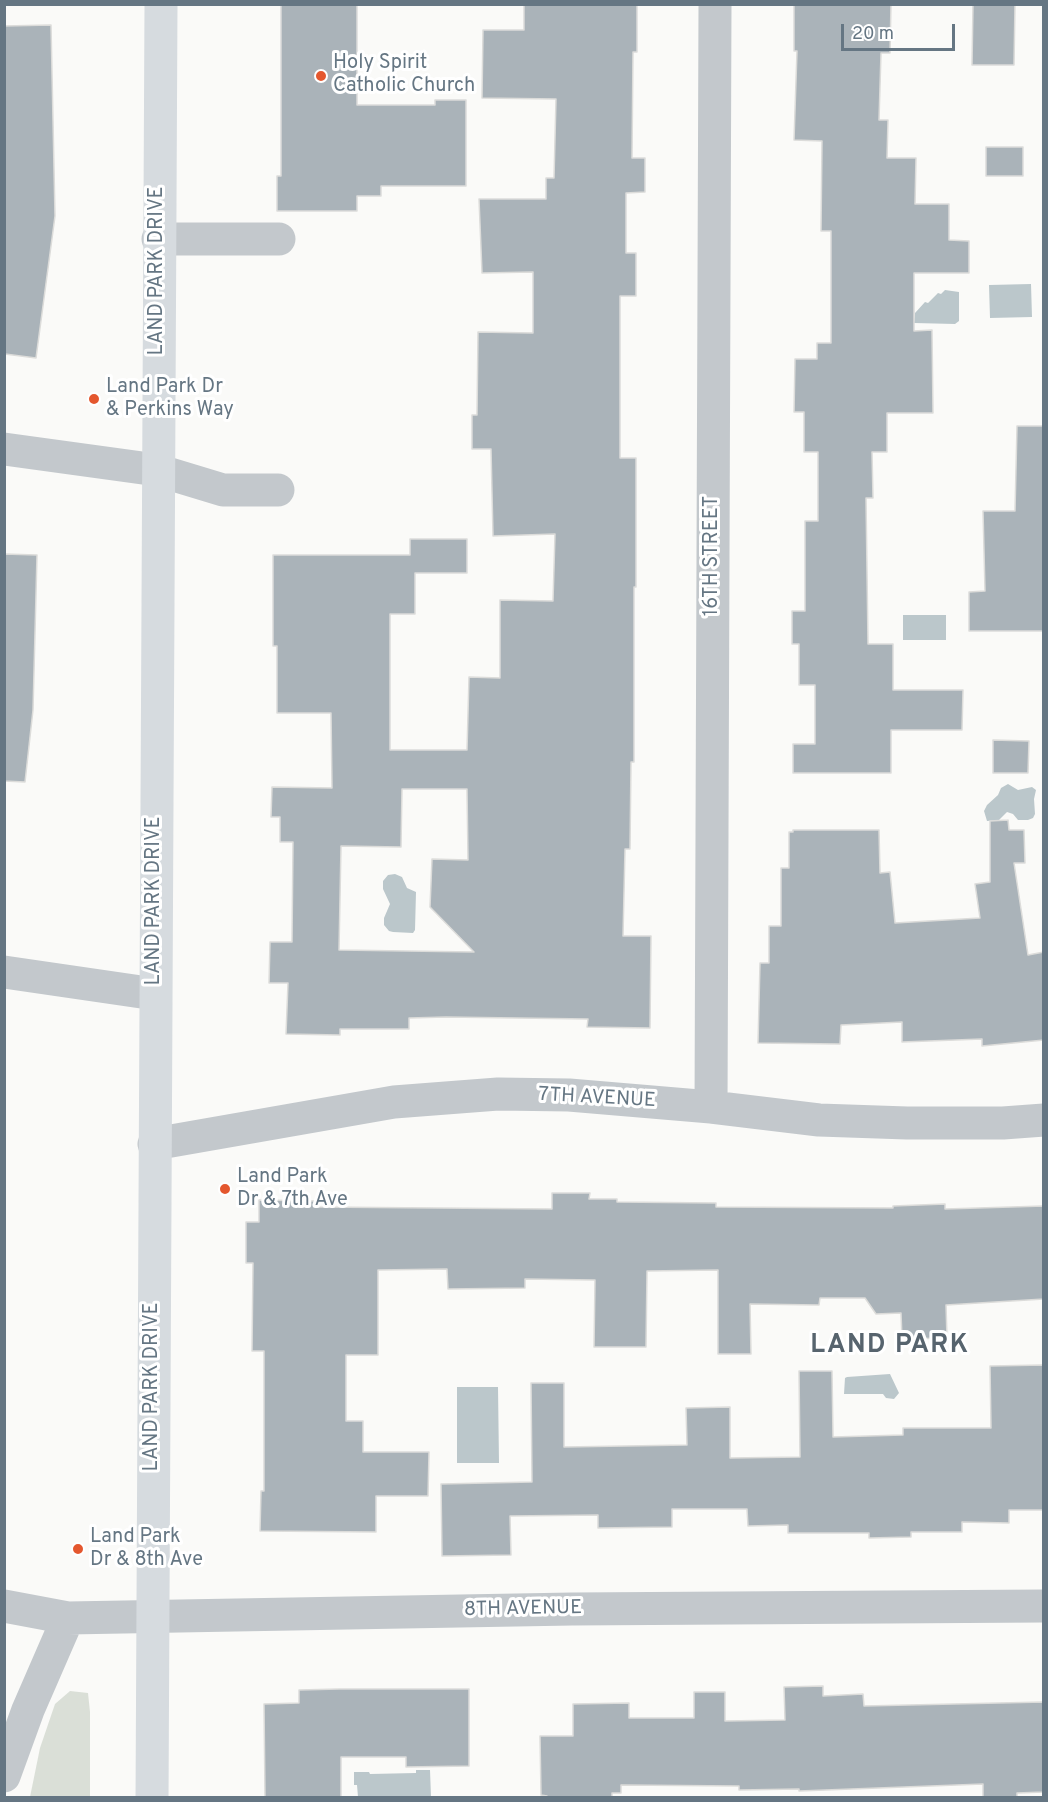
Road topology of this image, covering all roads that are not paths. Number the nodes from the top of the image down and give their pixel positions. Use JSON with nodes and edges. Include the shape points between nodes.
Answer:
{"nodes":[{"id":1,"x":161,"y":4,"type":"edge"},
{"id":2,"x":715,"y":4,"type":"edge"},
{"id":3,"x":158,"y":239,"type":"junction"},
{"id":4,"x":279,"y":240,"type":"dead end"},
{"id":5,"x":4,"y":448,"type":"edge"},
{"id":6,"x":157,"y":470,"type":"junction"},
{"id":7,"x":278,"y":490,"type":"dead end"},
{"id":8,"x":4,"y":972,"type":"edge"},
{"id":9,"x":155,"y":994,"type":"junction"},
{"id":10,"x":711,"y":1107,"type":"junction"},
{"id":11,"x":1044,"y":1120,"type":"edge"},
{"id":12,"x":154,"y":1144,"type":"junction"},
{"id":13,"x":4,"y":1606,"type":"edge"},
{"id":14,"x":1044,"y":1606,"type":"edge"},
{"id":15,"x":152,"y":1616,"type":"junction"},
{"id":16,"x":68,"y":1618,"type":"junction"},
{"id":17,"x":4,"y":1776,"type":"edge"},
{"id":18,"x":152,"y":1797,"type":"edge"}],
"edges":[{"from":1,"to":3,"type":"main road","name":"LAND PARK DRIVE"},
{"from":2,"to":10,"type":"street","name":"16TH STREET"},
{"from":3,"to":4,"type":"street"},
{"from":3,"to":6,"type":"main road","name":"LAND PARK DRIVE"},
{"from":5,"to":6,"type":"street"},
{"from":6,"to":7,"type":"street","via":[[223,490]]},
{"from":6,"to":9,"type":"main road","name":"LAND PARK DRIVE"},
{"from":8,"to":9,"type":"street"},
{"from":9,"to":12,"type":"main road","name":"LAND PARK DRIVE"},
{"from":10,"to":11,"type":"street","name":"7TH AVENUE","via":[[863,1122]]},
{"from":10,"to":12,"type":"street","name":"7TH AVENUE","via":[[569,1095],[441,1097],[342,1109]]},
{"from":12,"to":15,"type":"main road","name":"LAND PARK DRIVE"},
{"from":13,"to":16,"type":"street","name":"8TH AVENUE"},
{"from":14,"to":15,"type":"street","name":"8TH AVENUE"},
{"from":15,"to":16,"type":"street","name":"8TH AVENUE"},
{"from":15,"to":18,"type":"main road","name":"LAND PARK DRIVE"},
{"from":16,"to":17,"type":"street"}]}
